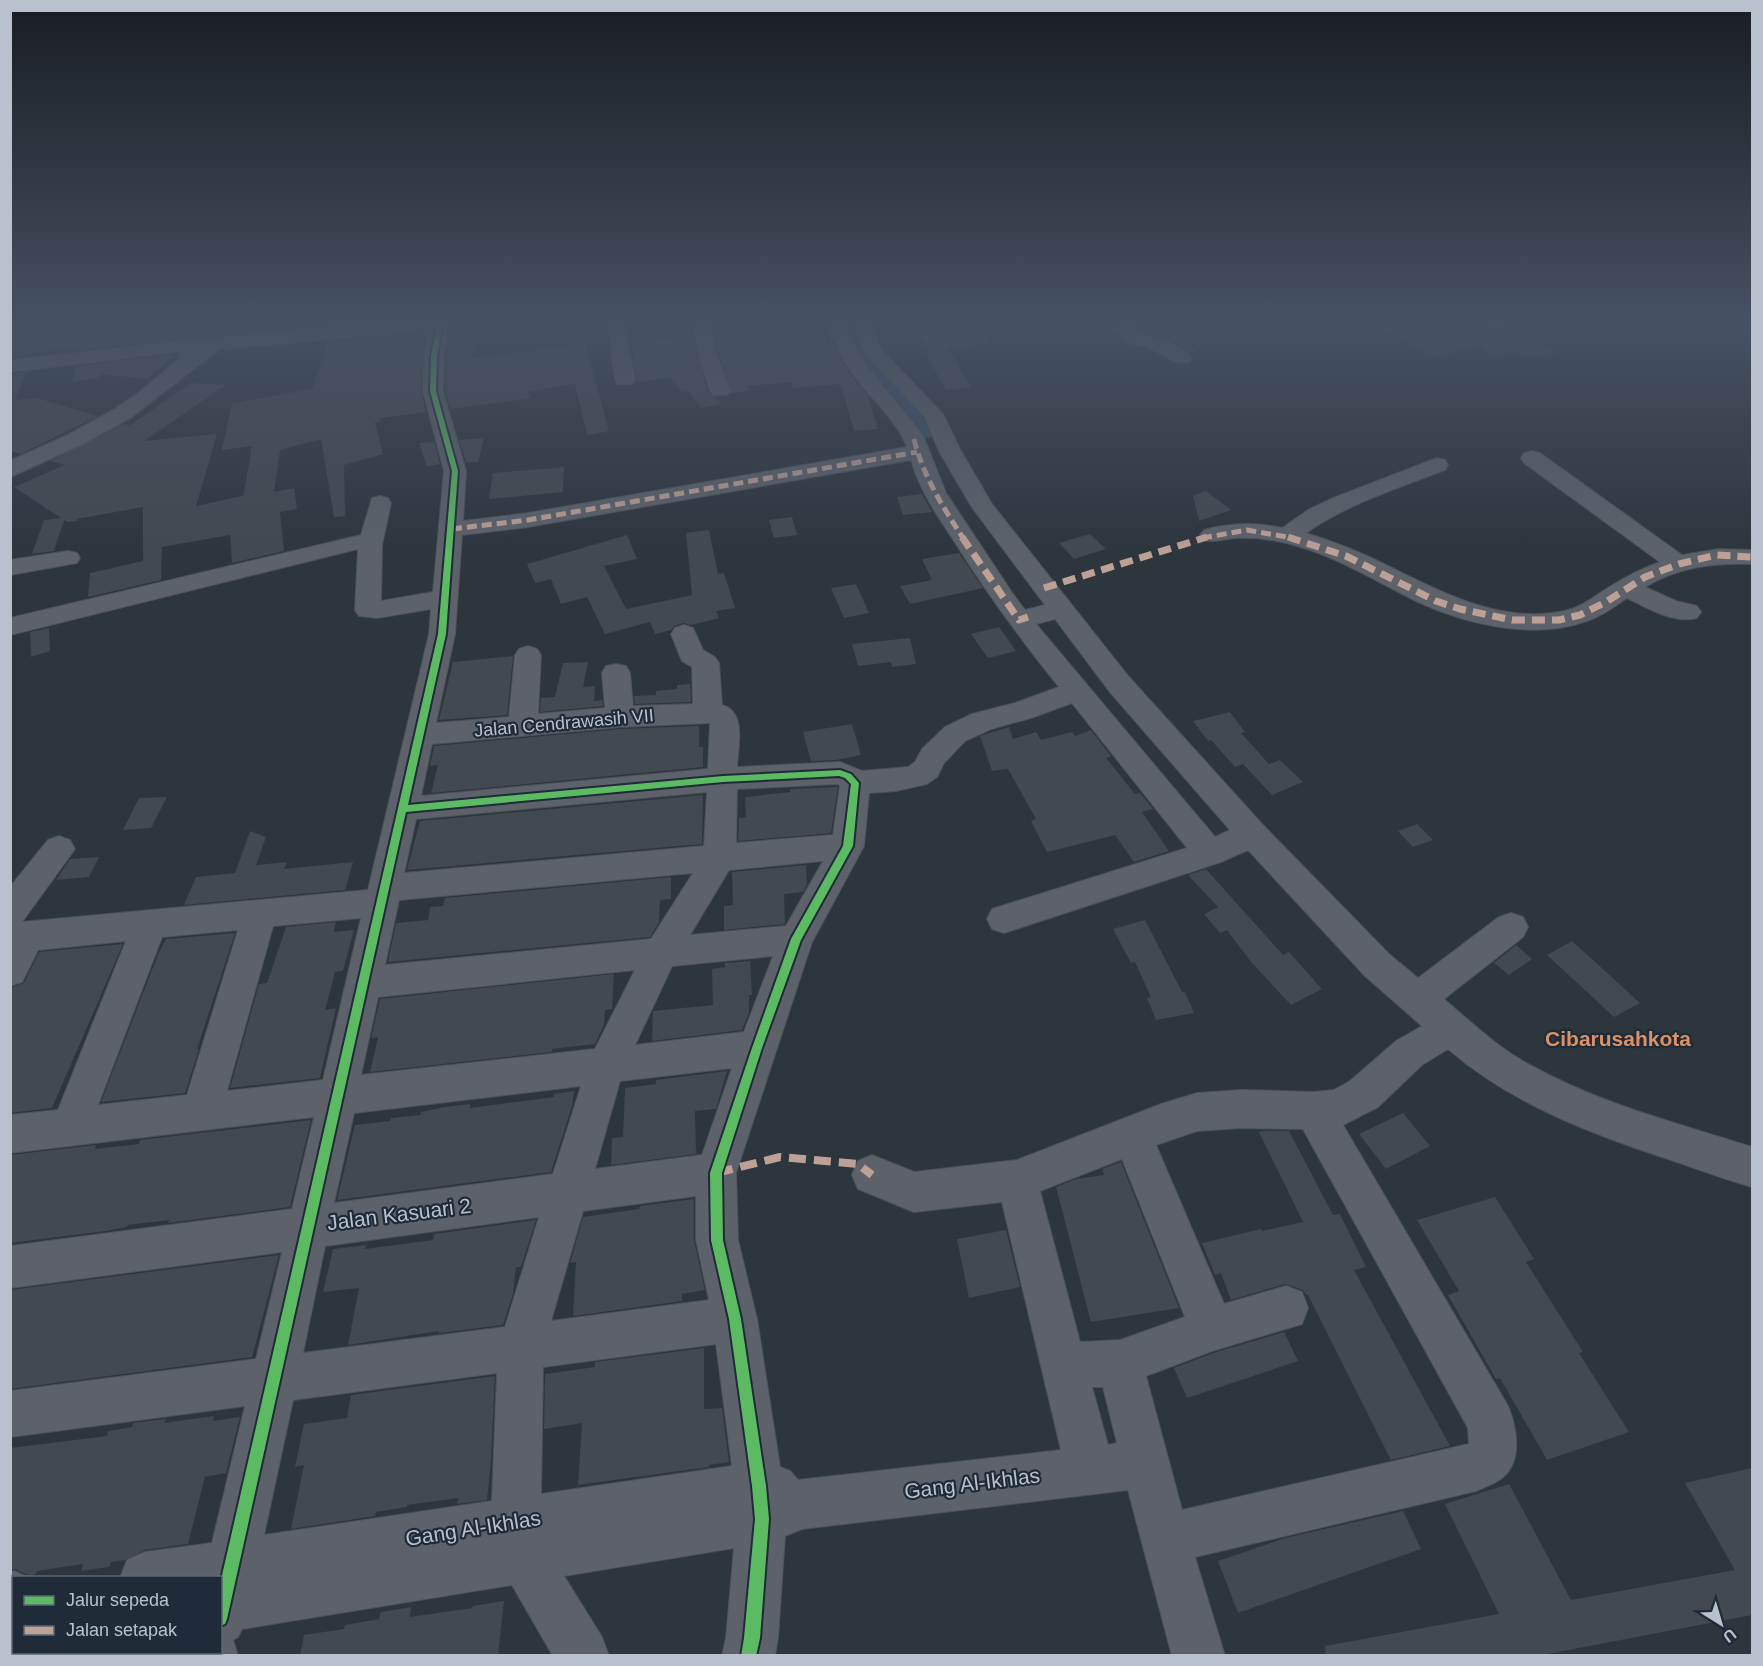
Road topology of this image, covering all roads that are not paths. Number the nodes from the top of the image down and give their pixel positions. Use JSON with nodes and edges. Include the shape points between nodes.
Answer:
{"nodes":[{"id":1,"x":141,"y":401,"type":"edge"},
{"id":2,"x":436,"y":401,"type":"edge"},
{"id":3,"x":922,"y":401,"type":"edge"},
{"id":4,"x":930,"y":453,"type":"junction"},
{"id":5,"x":1532,"y":458,"type":"dead end"},
{"id":6,"x":1437,"y":465,"type":"dead end"},
{"id":7,"x":10,"y":470,"type":"edge"},
{"id":8,"x":963,"y":482,"type":"junction"},
{"id":9,"x":933,"y":486,"type":"junction"},
{"id":10,"x":380,"y":503,"type":"dead end"},
{"id":11,"x":452,"y":529,"type":"junction"},
{"id":12,"x":1212,"y":535,"type":"dead end"},
{"id":13,"x":1286,"y":536,"type":"junction"},
{"id":14,"x":370,"y":546,"type":"junction"},
{"id":15,"x":1752,"y":557,"type":"edge"},
{"id":16,"x":68,"y":558,"type":"dead end"},
{"id":17,"x":1679,"y":564,"type":"junction"},
{"id":18,"x":10,"y":567,"type":"edge"},
{"id":19,"x":1629,"y":590,"type":"junction"},
{"id":20,"x":446,"y":598,"type":"junction"},
{"id":21,"x":1057,"y":610,"type":"junction"},
{"id":22,"x":1688,"y":612,"type":"dead end"},
{"id":23,"x":1024,"y":619,"type":"junction"},
{"id":24,"x":10,"y":627,"type":"edge"},
{"id":25,"x":684,"y":634,"type":"dead end"},
{"id":26,"x":528,"y":655,"type":"dead end"},
{"id":27,"x":616,"y":673,"type":"dead end"},
{"id":28,"x":1077,"y":691,"type":"junction"},
{"id":29,"x":708,"y":712,"type":"junction"},
{"id":30,"x":620,"y":717,"type":"junction"},
{"id":31,"x":523,"y":726,"type":"junction"},
{"id":32,"x":419,"y":735,"type":"junction"},
{"id":33,"x":723,"y":779,"type":"junction"},
{"id":34,"x":855,"y":783,"type":"junction"},
{"id":35,"x":402,"y":809,"type":"junction"},
{"id":36,"x":1249,"y":835,"type":"junction"},
{"id":37,"x":848,"y":846,"type":"junction"},
{"id":38,"x":59,"y":849,"type":"dead end"},
{"id":39,"x":1212,"y":851,"type":"junction"},
{"id":40,"x":720,"y":857,"type":"junction"},
{"id":41,"x":383,"y":895,"type":"junction"},
{"id":42,"x":260,"y":914,"type":"junction"},
{"id":43,"x":1004,"y":919,"type":"dead end"},
{"id":44,"x":150,"y":924,"type":"junction"},
{"id":45,"x":1511,"y":927,"type":"dead end"},
{"id":46,"x":16,"y":929,"type":"edge"},
{"id":47,"x":796,"y":939,"type":"junction"},
{"id":48,"x":661,"y":953,"type":"junction"},
{"id":49,"x":10,"y":971,"type":"edge"},
{"id":50,"x":364,"y":983,"type":"junction"},
{"id":51,"x":1417,"y":999,"type":"junction"},
{"id":52,"x":1449,"y":1029,"type":"junction"},
{"id":53,"x":757,"y":1048,"type":"junction"},
{"id":54,"x":606,"y":1066,"type":"junction"},
{"id":55,"x":338,"y":1096,"type":"junction"},
{"id":56,"x":1314,"y":1111,"type":"junction"},
{"id":57,"x":201,"y":1112,"type":"junction"},
{"id":58,"x":70,"y":1127,"type":"junction"},
{"id":59,"x":10,"y":1134,"type":"edge"},
{"id":60,"x":1132,"y":1136,"type":"junction"},
{"id":61,"x":1752,"y":1167,"type":"edge"},
{"id":62,"x":716,"y":1173,"type":"junction"},
{"id":63,"x":872,"y":1175,"type":"dead end"},
{"id":64,"x":1017,"y":1180,"type":"junction"},
{"id":65,"x":568,"y":1192,"type":"junction"},
{"id":66,"x":309,"y":1226,"type":"junction"},
{"id":67,"x":10,"y":1267,"type":"edge"},
{"id":68,"x":1286,"y":1308,"type":"dead end"},
{"id":69,"x":735,"y":1318,"type":"junction"},
{"id":70,"x":1212,"y":1329,"type":"junction"},
{"id":71,"x":521,"y":1347,"type":"junction"},
{"id":72,"x":1120,"y":1363,"type":"junction"},
{"id":73,"x":1063,"y":1366,"type":"junction"},
{"id":74,"x":274,"y":1380,"type":"junction"},
{"id":75,"x":10,"y":1414,"type":"edge"},
{"id":76,"x":1147,"y":1464,"type":"junction"},
{"id":77,"x":1090,"y":1469,"type":"junction"},
{"id":78,"x":773,"y":1503,"type":"junction"},
{"id":79,"x":520,"y":1539,"type":"junction"},
{"id":80,"x":1164,"y":1539,"type":"junction"},
{"id":81,"x":222,"y":1608,"type":"edge"},
{"id":82,"x":222,"y":1616,"type":"edge"},
{"id":83,"x":583,"y":1656,"type":"edge"},
{"id":84,"x":748,"y":1656,"type":"edge"},
{"id":85,"x":1199,"y":1656,"type":"edge"}],
"edges":[{"from":1,"to":7,"type":"main road","via":[[123,414]]},
{"from":2,"to":11,"type":"street","via":[[455,471]]},
{"from":3,"to":4,"type":"street","via":[[933,414]]},
{"from":4,"to":8,"type":"street"},
{"from":4,"to":9,"type":"street"},
{"from":4,"to":11,"type":"street","via":[[528,520]]},
{"from":5,"to":17,"type":"street"},
{"from":6,"to":13,"type":"street","via":[[1341,503]]},
{"from":8,"to":9,"type":"street"},
{"from":8,"to":21,"type":"street"},
{"from":9,"to":23,"type":"street","via":[[996,589]]},
{"from":10,"to":14,"type":"street"},
{"from":11,"to":20,"type":"street"},
{"from":12,"to":13,"type":"street","via":[[1247,530]]},
{"from":13,"to":19,"type":"street","via":[[1346,556],[1436,600],[1489,616],[1558,620],[1580,615]]},
{"from":14,"to":20,"type":"street","via":[[368,610]]},
{"from":14,"to":24,"type":"street","via":[[359,542]]},
{"from":15,"to":17,"type":"street","via":[[1716,555]]},
{"from":16,"to":18,"type":"street"},
{"from":17,"to":19,"type":"street","via":[[1646,577]]},
{"from":19,"to":22,"type":"street"},
{"from":20,"to":32,"type":"street","via":[[442,634]]},
{"from":21,"to":23,"type":"street"},
{"from":21,"to":36,"type":"street"},
{"from":23,"to":28,"type":"street"},
{"from":25,"to":29,"type":"street","via":[[691,655],[705,663]]},
{"from":26,"to":31,"type":"street"},
{"from":27,"to":30,"type":"street"},
{"from":28,"to":34,"type":"street","via":[[982,721],[955,734],[916,776]]},
{"from":28,"to":39,"type":"street"},
{"from":29,"to":30,"type":"street","name":"Jalan Cendrawasih VII"},
{"from":29,"to":33,"type":"street","via":[[724,718]]},
{"from":30,"to":31,"type":"street","name":"Jalan Cendrawasih VII"},
{"from":31,"to":32,"type":"street","name":"Jalan Cendrawasih VII"},
{"from":32,"to":35,"type":"street"},
{"from":33,"to":34,"type":"street","via":[[840,772]]},
{"from":33,"to":35,"type":"street"},
{"from":33,"to":40,"type":"street"},
{"from":34,"to":37,"type":"street"},
{"from":35,"to":41,"type":"street"},
{"from":36,"to":39,"type":"street"},
{"from":36,"to":51,"type":"street","via":[[1355,944]]},
{"from":37,"to":40,"type":"street"},
{"from":37,"to":47,"type":"street"},
{"from":38,"to":46,"type":"street"},
{"from":39,"to":43,"type":"street"},
{"from":40,"to":41,"type":"street"},
{"from":40,"to":48,"type":"street"},
{"from":41,"to":42,"type":"street"},
{"from":41,"to":50,"type":"street"},
{"from":42,"to":44,"type":"street"},
{"from":42,"to":57,"type":"street"},
{"from":44,"to":46,"type":"street"},
{"from":44,"to":58,"type":"street"},
{"from":45,"to":51,"type":"street"},
{"from":46,"to":49,"type":"street"},
{"from":47,"to":48,"type":"street"},
{"from":47,"to":53,"type":"street"},
{"from":48,"to":50,"type":"street"},
{"from":48,"to":54,"type":"street"},
{"from":50,"to":55,"type":"street"},
{"from":51,"to":52,"type":"street"},
{"from":52,"to":56,"type":"street","via":[[1409,1053],[1348,1104]]},
{"from":52,"to":61,"type":"street","via":[[1517,1078],[1558,1098],[1609,1121]]},
{"from":53,"to":54,"type":"street"},
{"from":53,"to":62,"type":"street"},
{"from":54,"to":55,"type":"street"},
{"from":54,"to":65,"type":"street"},
{"from":55,"to":57,"type":"street"},
{"from":55,"to":66,"type":"street"},
{"from":56,"to":60,"type":"street","via":[[1197,1112]]},
{"from":56,"to":80,"type":"street","via":[[1491,1423],[1493,1450],[1476,1467]]},
{"from":57,"to":58,"type":"street"},
{"from":58,"to":59,"type":"street"},
{"from":60,"to":64,"type":"street"},
{"from":60,"to":70,"type":"street"},
{"from":62,"to":65,"type":"street","name":"Jalan Kasuari 2"},
{"from":62,"to":69,"type":"street","via":[[717,1240]]},
{"from":63,"to":64,"type":"street","via":[[914,1192]]},
{"from":64,"to":73,"type":"street"},
{"from":65,"to":66,"type":"street","name":"Jalan Kasuari 2"},
{"from":65,"to":71,"type":"street"},
{"from":66,"to":67,"type":"street","name":"Jalan Kasuari 2"},
{"from":66,"to":74,"type":"street"},
{"from":68,"to":70,"type":"street"},
{"from":69,"to":71,"type":"street"},
{"from":69,"to":78,"type":"street"},
{"from":70,"to":72,"type":"street"},
{"from":71,"to":74,"type":"street"},
{"from":71,"to":79,"type":"street"},
{"from":72,"to":73,"type":"street"},
{"from":72,"to":76,"type":"street"},
{"from":73,"to":77,"type":"street"},
{"from":74,"to":75,"type":"street"},
{"from":74,"to":81,"type":"street"},
{"from":76,"to":77,"type":"street","name":"Gang Al-Ikhlas"},
{"from":76,"to":80,"type":"street"},
{"from":77,"to":78,"type":"street","name":"Gang Al-Ikhlas"},
{"from":78,"to":79,"type":"street","name":"Gang Al-Ikhlas"},
{"from":78,"to":84,"type":"street"},
{"from":79,"to":82,"type":"street","name":"Gang Al-Ikhlas"},
{"from":79,"to":83,"type":"street"},
{"from":80,"to":85,"type":"street"}]}
